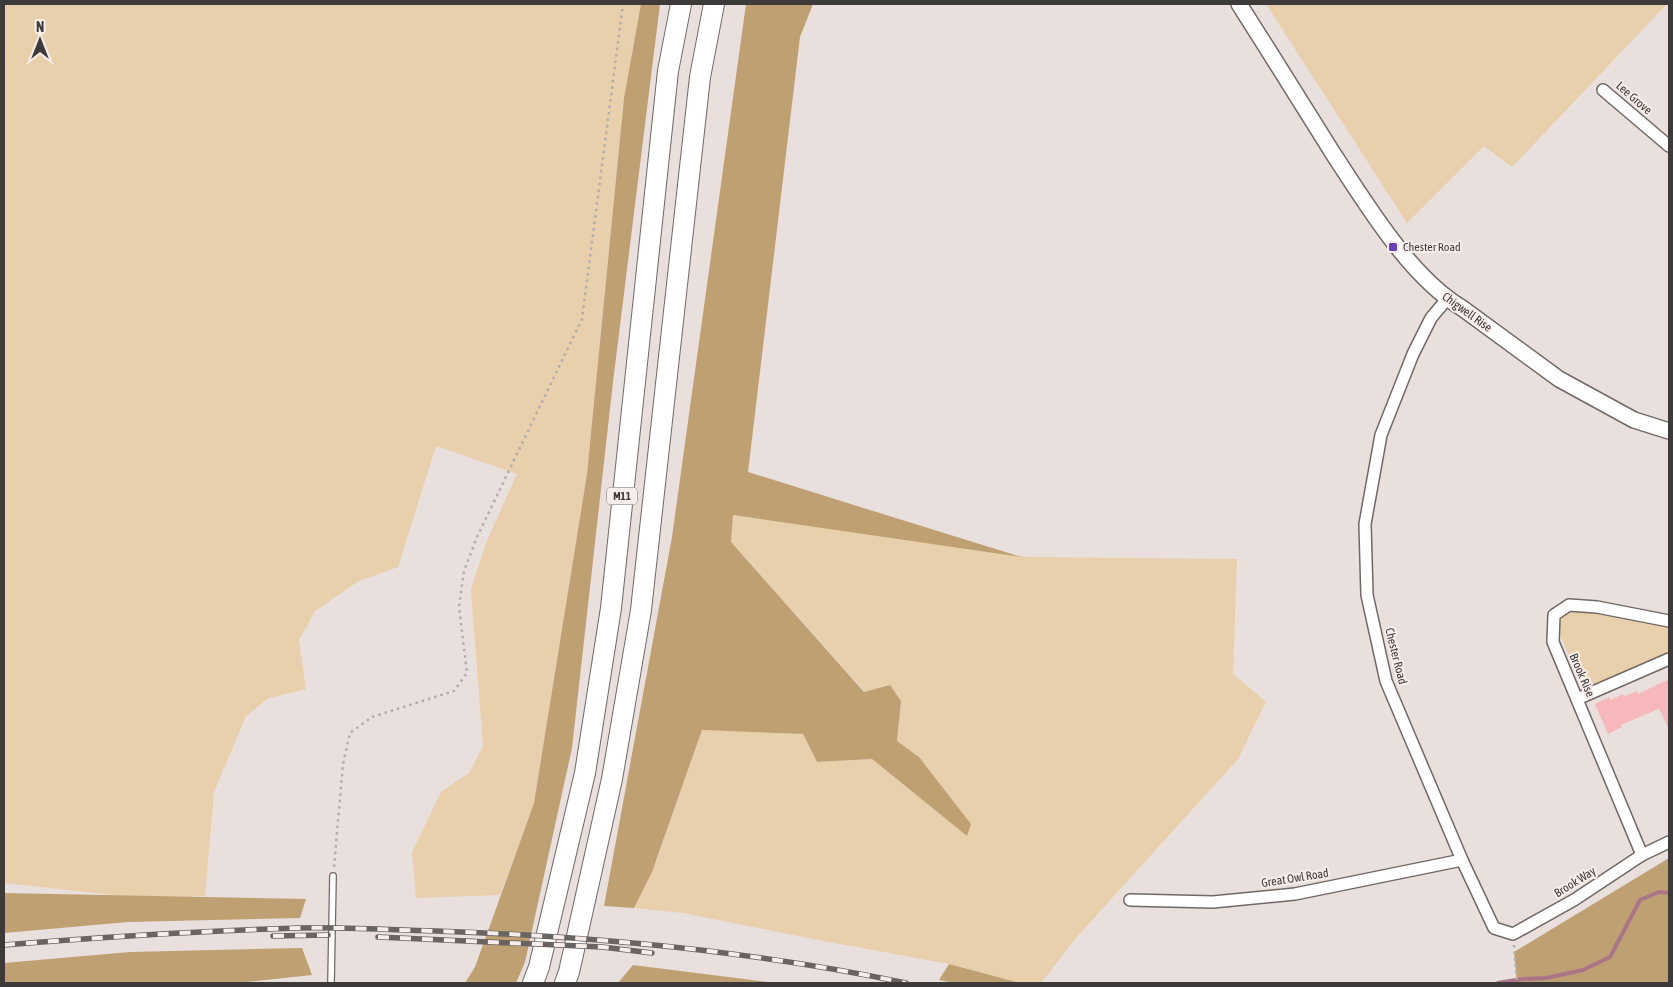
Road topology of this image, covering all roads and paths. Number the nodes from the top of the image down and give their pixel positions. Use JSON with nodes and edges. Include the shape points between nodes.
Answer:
{"nodes":[{"id":1,"x":623,"y":4,"type":"edge"},
{"id":2,"x":681,"y":4,"type":"edge"},
{"id":3,"x":714,"y":4,"type":"edge"},
{"id":4,"x":1239,"y":4,"type":"edge"},
{"id":5,"x":1603,"y":90,"type":"dead end"},
{"id":6,"x":1669,"y":146,"type":"edge"},
{"id":7,"x":1447,"y":299,"type":"junction"},
{"id":8,"x":1669,"y":430,"type":"edge"},
{"id":9,"x":1669,"y":621,"type":"edge"},
{"id":10,"x":1669,"y":659,"type":"edge"},
{"id":11,"x":1577,"y":699,"type":"junction"},
{"id":12,"x":1669,"y":842,"type":"edge"},
{"id":13,"x":1642,"y":855,"type":"junction"},
{"id":14,"x":1462,"y":860,"type":"junction"},
{"id":15,"x":333,"y":876,"type":"joint"},
{"id":16,"x":1130,"y":900,"type":"dead end"},
{"id":17,"x":1513,"y":934,"type":"junction"},
{"id":18,"x":331,"y":983,"type":"edge"},
{"id":19,"x":533,"y":983,"type":"edge"},
{"id":20,"x":565,"y":983,"type":"edge"},
{"id":21,"x":1517,"y":983,"type":"edge"}],
"edges":[{"from":1,"to":15,"type":"path","via":[[582,318],[477,537],[464,571],[459,608],[467,673],[454,691],[372,718],[350,733],[343,764]]},
{"from":2,"to":19,"type":"highway","number":"M11","via":[[668,71],[611,608],[585,773]]},
{"from":3,"to":20,"type":"highway","number":"M11","via":[[700,77],[641,610],[612,779]]},
{"from":4,"to":7,"type":"main road","name":"Chigwell Rise","via":[[1377,220]]},
{"from":5,"to":6,"type":"street","name":"Lee Grove"},
{"from":7,"to":8,"type":"main road","name":"Chigwell Rise","via":[[1559,379],[1634,420]]},
{"from":7,"to":14,"type":"street","name":"Chester Road","via":[[1426,327],[1381,435],[1366,524],[1367,595],[1386,681]]},
{"from":9,"to":11,"type":"street","name":"Brook Rise","via":[[1578,606],[1569,606],[1554,615],[1552,642]]},
{"from":10,"to":11,"type":"street"},
{"from":11,"to":13,"type":"street","name":"Brook Rise"},
{"from":12,"to":13,"type":"street","name":"Brook Way"},
{"from":13,"to":17,"type":"street","name":"Brook Way","via":[[1574,900]]},
{"from":14,"to":16,"type":"street","name":"Great Owl Road","via":[[1295,894],[1213,902]]},
{"from":14,"to":17,"type":"street","name":"Chester Road","via":[[1494,928]]},
{"from":15,"to":18,"type":"lane"},
{"from":17,"to":21,"type":"path"}]}
